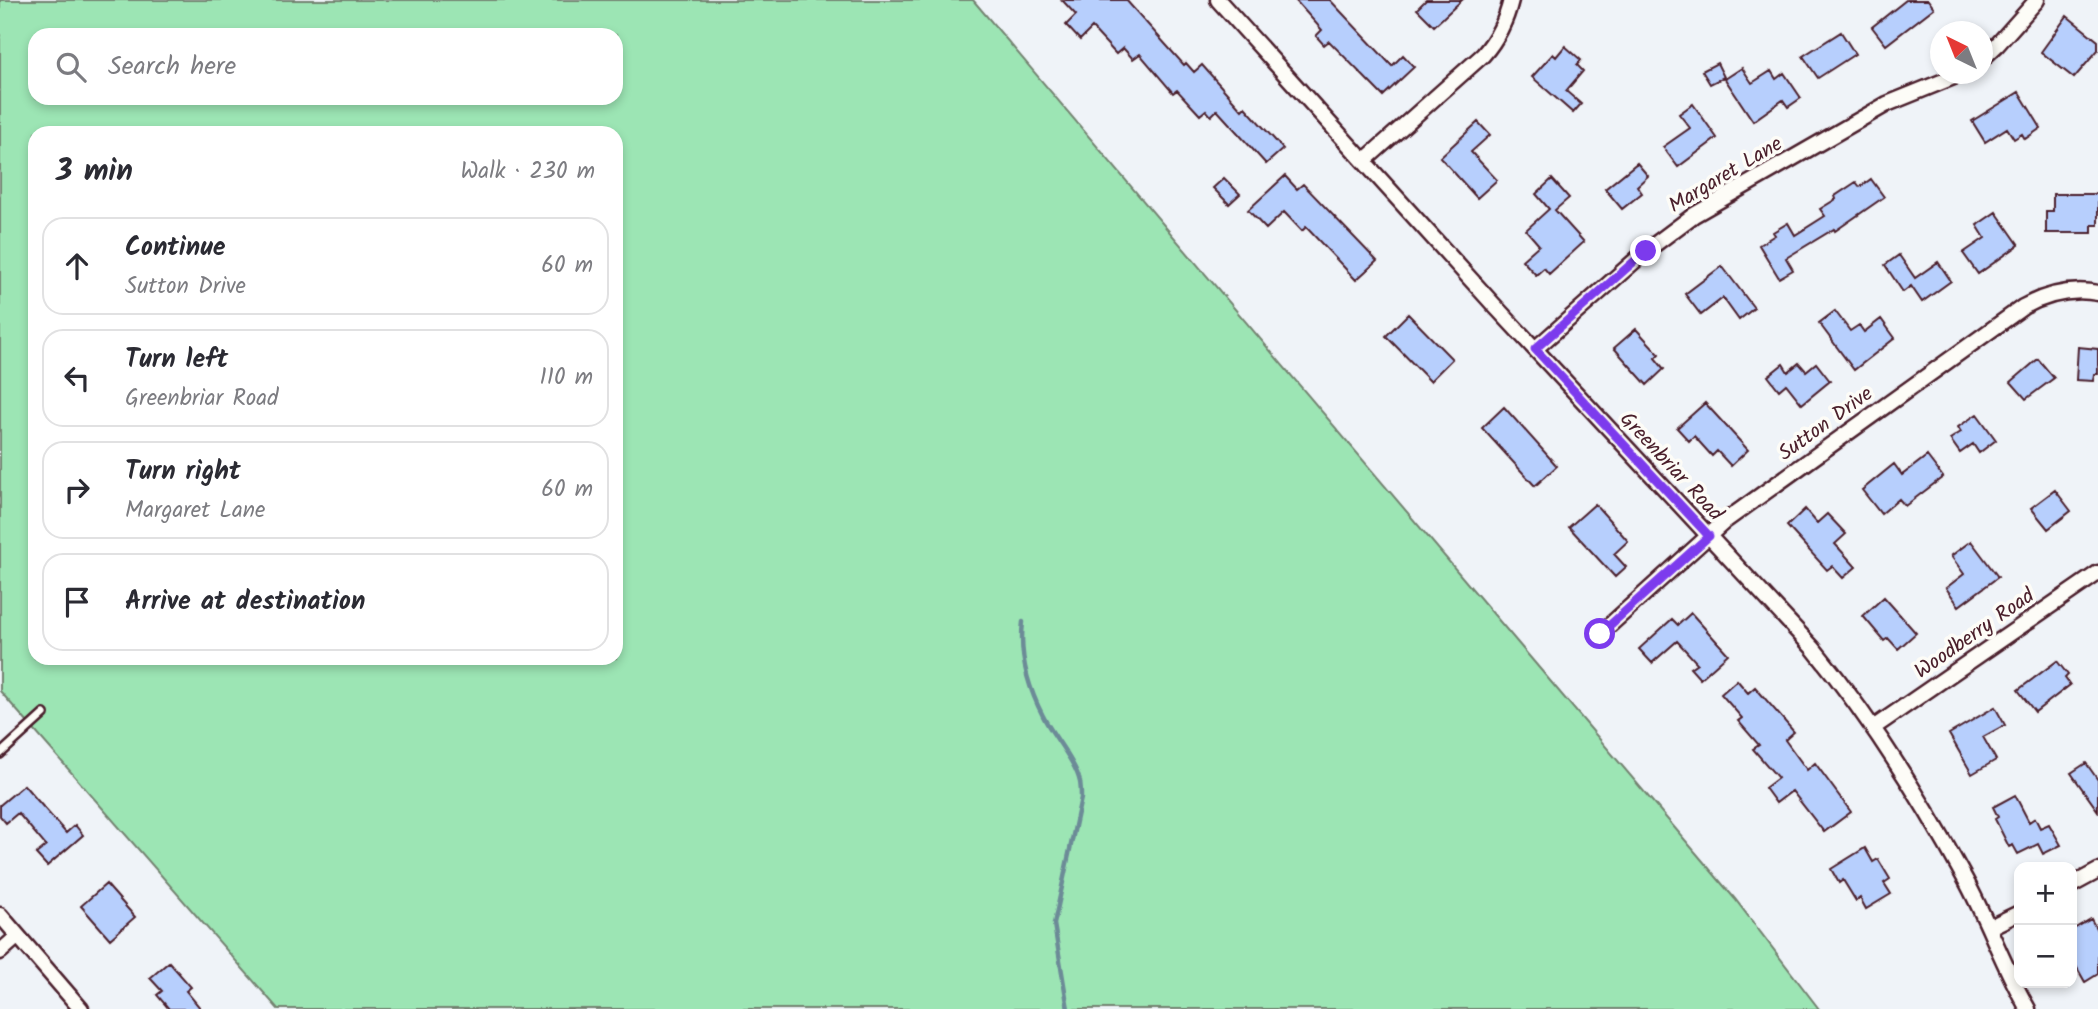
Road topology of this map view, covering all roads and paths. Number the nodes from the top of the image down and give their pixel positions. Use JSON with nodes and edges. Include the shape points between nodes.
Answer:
{"nodes":[{"id":1,"x":1218,"y":0,"type":"edge"},
{"id":2,"x":1511,"y":0,"type":"edge"},
{"id":3,"x":2037,"y":0,"type":"edge"},
{"id":4,"x":1993,"y":50,"type":"edge"},
{"id":5,"x":1936,"y":84,"type":"edge"},
{"id":6,"x":1364,"y":161,"type":"junction"},
{"id":7,"x":2098,"y":293,"type":"edge"},
{"id":8,"x":1535,"y":349,"type":"junction"},
{"id":9,"x":1709,"y":536,"type":"junction"},
{"id":10,"x":2098,"y":573,"type":"edge"},
{"id":11,"x":1600,"y":634,"type":"dead end"},
{"id":12,"x":44,"y":714,"type":"dead end"},
{"id":13,"x":1873,"y":728,"type":"junction"},
{"id":14,"x":0,"y":754,"type":"edge"},
{"id":15,"x":2098,"y":871,"type":"edge"},
{"id":16,"x":2077,"y":882,"type":"edge"},
{"id":17,"x":0,"y":915,"type":"edge"},
{"id":18,"x":2014,"y":915,"type":"edge"},
{"id":19,"x":1990,"y":927,"type":"junction"},
{"id":20,"x":18,"y":936,"type":"junction"},
{"id":21,"x":0,"y":952,"type":"edge"},
{"id":22,"x":81,"y":1009,"type":"edge"},
{"id":23,"x":2028,"y":1009,"type":"edge"}],
"edges":[{"from":1,"to":6,"type":"street","name":"Greenbriar Road"},
{"from":2,"to":6,"type":"street","via":[[1495,42]]},
{"from":3,"to":4,"type":"street"},
{"from":5,"to":8,"type":"street","name":"Margaret Lane","via":[[1887,104],[1694,215]]},
{"from":6,"to":8,"type":"street","name":"Greenbriar Road"},
{"from":7,"to":9,"type":"street","name":"Sutton Drive","via":[[2064,292],[2023,307]]},
{"from":8,"to":9,"type":"street","name":"Greenbriar Road"},
{"from":9,"to":11,"type":"street","name":"Sutton Drive"},
{"from":9,"to":13,"type":"street","name":"Greenbriar Road","via":[[1813,648]]},
{"from":10,"to":13,"type":"street","name":"Woodberry Road"},
{"from":12,"to":14,"type":"lane"},
{"from":13,"to":19,"type":"street","name":"Greenbriar Road"},
{"from":15,"to":16,"type":"street"},
{"from":17,"to":20,"type":"street"},
{"from":18,"to":19,"type":"street"},
{"from":19,"to":23,"type":"street","name":"Greenbriar Road"},
{"from":20,"to":21,"type":"street"},
{"from":20,"to":22,"type":"street"}]}
